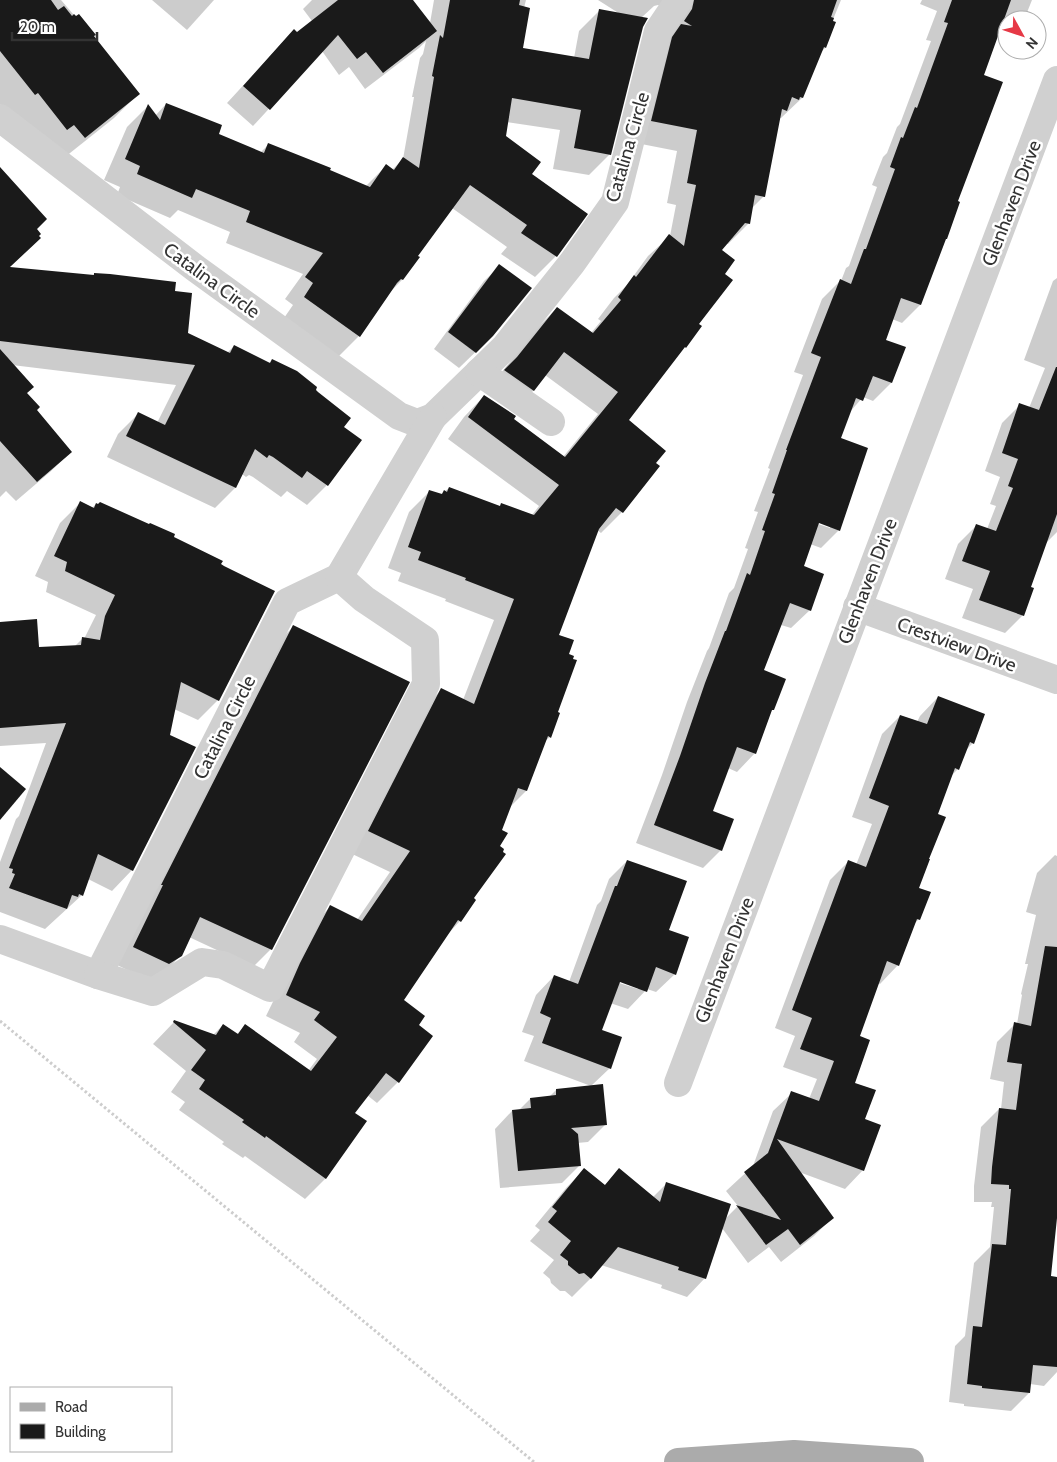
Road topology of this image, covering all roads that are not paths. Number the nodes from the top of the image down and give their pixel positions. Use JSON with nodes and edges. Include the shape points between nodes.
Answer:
{"nodes":[{"id":1,"x":679,"y":0,"type":"edge"},
{"id":2,"x":1057,"y":80,"type":"edge"},
{"id":3,"x":0,"y":118,"type":"edge"},
{"id":4,"x":479,"y":372,"type":"junction"},
{"id":5,"x":433,"y":417,"type":"junction"},
{"id":6,"x":551,"y":422,"type":"dead end"},
{"id":7,"x":339,"y":577,"type":"junction"},
{"id":8,"x":857,"y":607,"type":"junction"},
{"id":9,"x":1057,"y":680,"type":"edge"},
{"id":10,"x":0,"y":939,"type":"edge"},
{"id":11,"x":98,"y":975,"type":"junction"},
{"id":12,"x":678,"y":1083,"type":"dead end"},
{"id":13,"x":678,"y":1462,"type":"edge"},
{"id":14,"x":910,"y":1462,"type":"edge"}],
"edges":[{"from":1,"to":4,"type":"street","name":"Catalina Circle","via":[[658,31],[615,202],[505,348]]},
{"from":2,"to":8,"type":"street","name":"Glenhaven Drive"},
{"from":3,"to":5,"type":"street","name":"Catalina Circle","via":[[195,268],[399,416],[417,423]]},
{"from":4,"to":5,"type":"street","name":"Catalina Circle"},
{"from":4,"to":6,"type":"street"},
{"from":5,"to":7,"type":"street","name":"Catalina Circle"},
{"from":7,"to":11,"type":"street","name":"Catalina Circle","via":[[287,602]]},
{"from":7,"to":11,"type":"street","via":[[364,599],[424,640],[426,684],[270,988],[223,965],[202,962],[153,992]]},
{"from":8,"to":9,"type":"street","name":"Crestview Drive"},
{"from":8,"to":12,"type":"street","name":"Glenhaven Drive"},
{"from":10,"to":11,"type":"street"},
{"from":13,"to":14,"type":"main road","via":[[794,1454]]}]}
